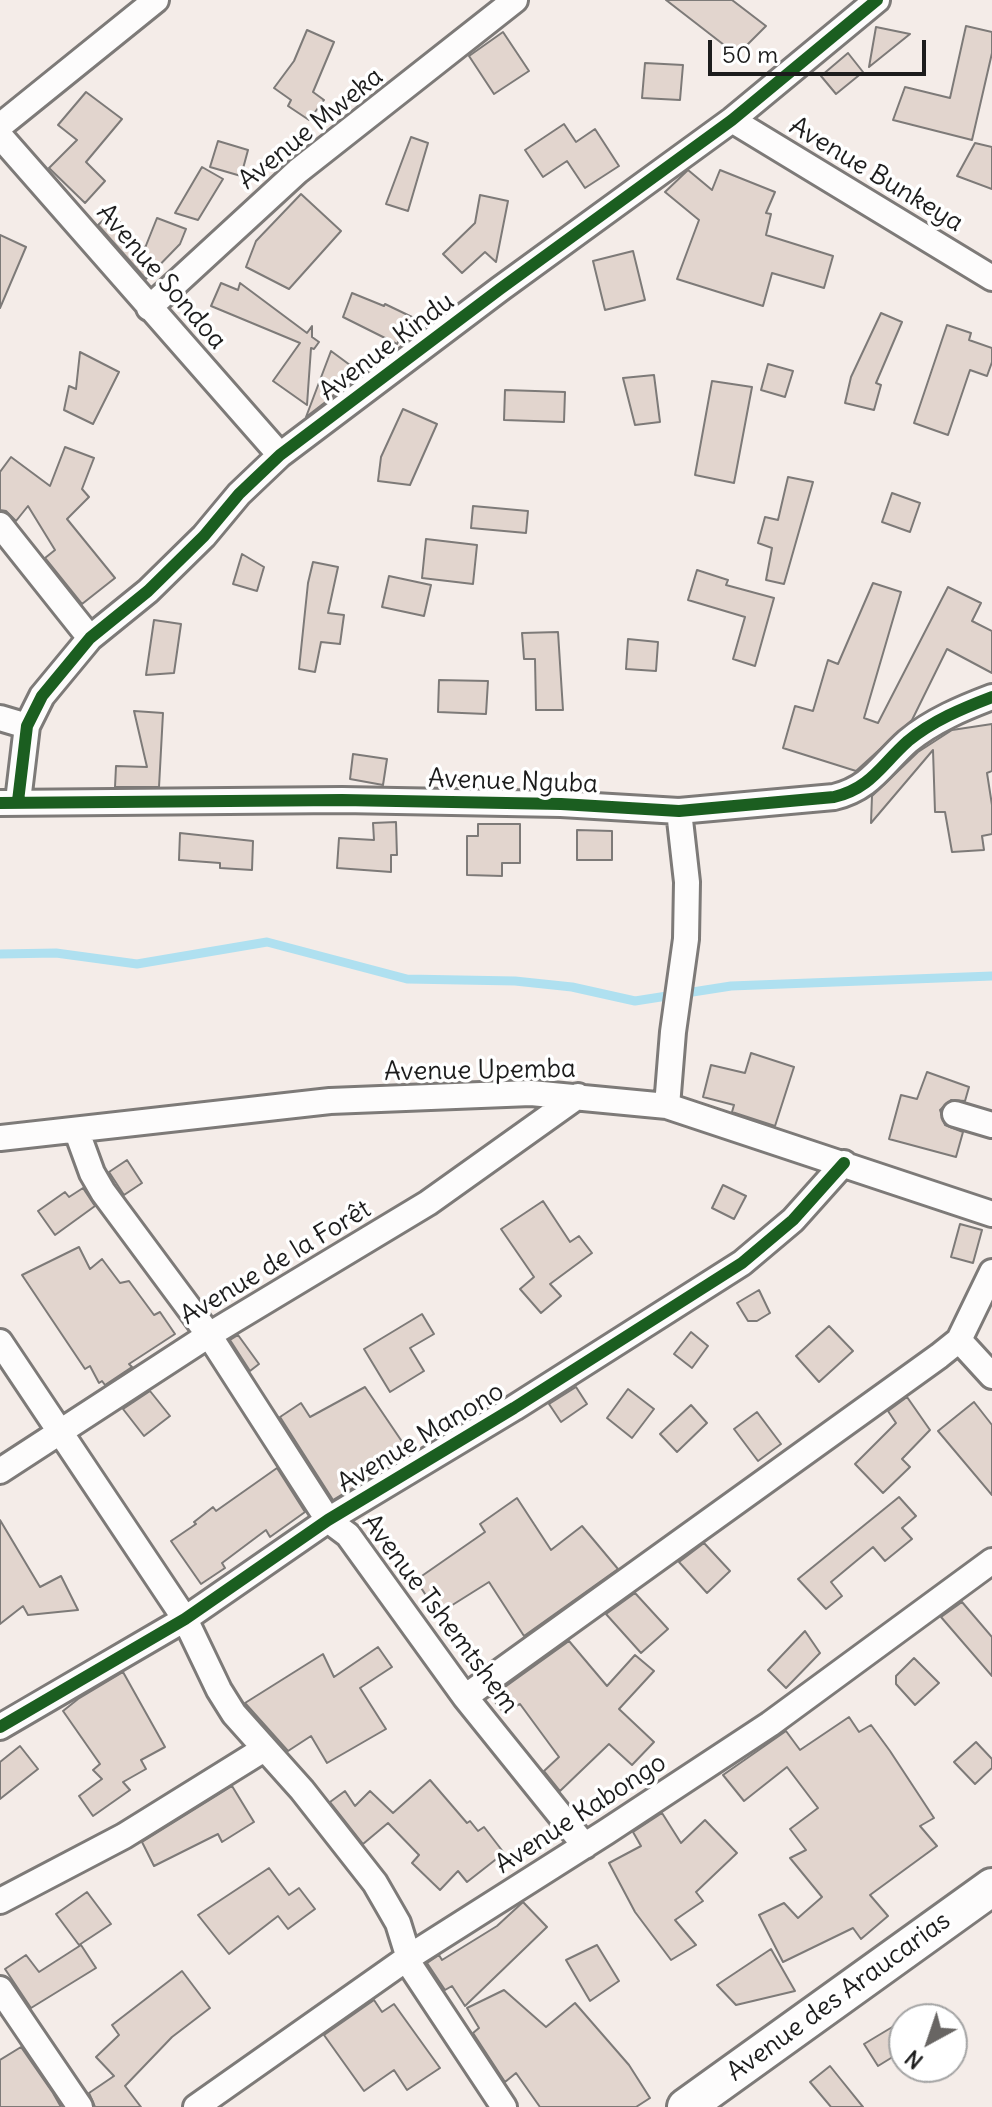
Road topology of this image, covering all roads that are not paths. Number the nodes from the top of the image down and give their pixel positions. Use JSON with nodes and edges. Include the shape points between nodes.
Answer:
{"nodes":[{"id":1,"x":156,"y":0,"type":"edge"},
{"id":2,"x":515,"y":0,"type":"edge"},
{"id":3,"x":877,"y":0,"type":"edge"},
{"id":4,"x":732,"y":120,"type":"junction"},
{"id":5,"x":0,"y":126,"type":"edge"},
{"id":6,"x":0,"y":136,"type":"edge"},
{"id":7,"x":989,"y":272,"type":"edge"},
{"id":8,"x":149,"y":308,"type":"junction"},
{"id":9,"x":280,"y":455,"type":"junction"},
{"id":10,"x":0,"y":525,"type":"edge"},
{"id":11,"x":90,"y":638,"type":"junction"},
{"id":12,"x":992,"y":697,"type":"edge"},
{"id":13,"x":0,"y":718,"type":"edge"},
{"id":14,"x":27,"y":726,"type":"junction"},
{"id":15,"x":9,"y":802,"type":"edge"},
{"id":16,"x":679,"y":811,"type":"junction"},
{"id":17,"x":578,"y":1096,"type":"junction"},
{"id":18,"x":667,"y":1106,"type":"junction"},
{"id":19,"x":955,"y":1114,"type":"dead end"},
{"id":20,"x":992,"y":1125,"type":"edge"},
{"id":21,"x":77,"y":1132,"type":"junction"},
{"id":22,"x":0,"y":1138,"type":"edge"},
{"id":23,"x":844,"y":1163,"type":"junction"},
{"id":24,"x":992,"y":1214,"type":"edge"},
{"id":25,"x":992,"y":1272,"type":"edge"},
{"id":26,"x":209,"y":1335,"type":"junction"},
{"id":27,"x":959,"y":1340,"type":"junction"},
{"id":28,"x":0,"y":1342,"type":"edge"},
{"id":29,"x":992,"y":1376,"type":"edge"},
{"id":30,"x":61,"y":1433,"type":"junction"},
{"id":31,"x":0,"y":1471,"type":"edge"},
{"id":32,"x":328,"y":1520,"type":"junction"},
{"id":33,"x":992,"y":1561,"type":"edge"},
{"id":34,"x":185,"y":1619,"type":"junction"},
{"id":35,"x":465,"y":1697,"type":"junction"},
{"id":36,"x":0,"y":1727,"type":"edge"},
{"id":37,"x":264,"y":1749,"type":"junction"},
{"id":38,"x":585,"y":1846,"type":"junction"},
{"id":39,"x":992,"y":1887,"type":"edge"},
{"id":40,"x":0,"y":1901,"type":"edge"},
{"id":41,"x":409,"y":1957,"type":"junction"},
{"id":42,"x":0,"y":1989,"type":"edge"},
{"id":43,"x":80,"y":2107,"type":"edge"},
{"id":44,"x":196,"y":2107,"type":"edge"},
{"id":45,"x":504,"y":2107,"type":"edge"},
{"id":46,"x":686,"y":2107,"type":"edge"}],
"edges":[{"from":1,"to":5,"type":"street"},
{"from":2,"to":8,"type":"street","name":"Avenue Mweka","via":[[298,171]]},
{"from":3,"to":4,"type":"street","name":"Avenue Kindu"},
{"from":4,"to":7,"type":"street","name":"Avenue Bunkeya"},
{"from":4,"to":9,"type":"street","name":"Avenue Kindu"},
{"from":6,"to":8,"type":"street","name":"Avenue Sondoa"},
{"from":8,"to":9,"type":"street","name":"Avenue Sondoa"},
{"from":9,"to":11,"type":"street","name":"Avenue Kindu","via":[[148,591]]},
{"from":10,"to":11,"type":"street"},
{"from":11,"to":14,"type":"street","name":"Avenue Kindu","via":[[42,696]]},
{"from":12,"to":16,"type":"street","name":"Avenue Nguba","via":[[937,722],[852,792]]},
{"from":13,"to":14,"type":"street"},
{"from":14,"to":15,"type":"street","name":"Avenue Kindu"},
{"from":15,"to":16,"type":"street","name":"Avenue Nguba","via":[[342,800]]},
{"from":16,"to":18,"type":"street","via":[[687,882],[686,939]]},
{"from":17,"to":18,"type":"street","name":"Avenue Upemba"},
{"from":17,"to":21,"type":"street","name":"Avenue Upemba","via":[[330,1101]]},
{"from":17,"to":26,"type":"street","name":"Avenue de la Forêt","via":[[428,1203]]},
{"from":18,"to":23,"type":"street","name":"Avenue Upemba"},
{"from":19,"to":20,"type":"street"},
{"from":21,"to":22,"type":"street","name":"Avenue Upemba"},
{"from":21,"to":26,"type":"street","name":"Avenue Tshemtshem","via":[[103,1192]]},
{"from":23,"to":24,"type":"street","name":"Avenue Upemba"},
{"from":23,"to":32,"type":"street","name":"Avenue Manono","via":[[793,1220],[742,1263]]},
{"from":25,"to":27,"type":"street"},
{"from":26,"to":30,"type":"street","name":"Avenue de la Forêt"},
{"from":26,"to":32,"type":"street","name":"Avenue Tshemtshem"},
{"from":27,"to":29,"type":"street"},
{"from":27,"to":35,"type":"street"},
{"from":28,"to":30,"type":"street"},
{"from":30,"to":31,"type":"street","name":"Avenue de la Forêt"},
{"from":30,"to":34,"type":"street"},
{"from":32,"to":34,"type":"street","name":"Avenue Manono"},
{"from":32,"to":35,"type":"street","name":"Avenue Tshemtshem","via":[[348,1535]]},
{"from":33,"to":38,"type":"street","name":"Avenue Kabongo","via":[[770,1724]]},
{"from":34,"to":36,"type":"street","name":"Avenue Manono"},
{"from":34,"to":37,"type":"street","via":[[219,1690]]},
{"from":35,"to":38,"type":"street","name":"Avenue Tshemtshem"},
{"from":37,"to":40,"type":"street","via":[[124,1836]]},
{"from":37,"to":41,"type":"street","via":[[375,1883],[398,1923]]},
{"from":38,"to":41,"type":"street","name":"Avenue Kabongo"},
{"from":39,"to":46,"type":"street","name":"Avenue des Araucarias"},
{"from":41,"to":44,"type":"street","name":"Avenue Kabongo"},
{"from":41,"to":45,"type":"street"},
{"from":42,"to":43,"type":"street"}]}
